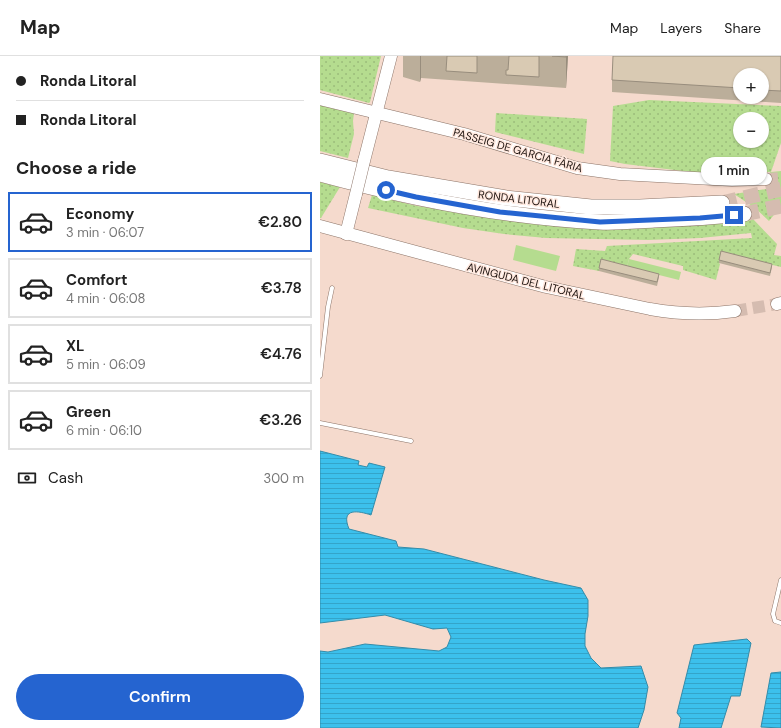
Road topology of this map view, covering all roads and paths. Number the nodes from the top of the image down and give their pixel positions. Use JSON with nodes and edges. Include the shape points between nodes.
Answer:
{"nodes":[{"id":1,"x":391,"y":56,"type":"edge"},
{"id":2,"x":320,"y":100,"type":"edge"},
{"id":3,"x":376,"y":113,"type":"junction"},
{"id":4,"x":320,"y":160,"type":"edge"},
{"id":5,"x":320,"y":174,"type":"edge"},
{"id":6,"x":766,"y":180,"type":"tunnel mouth"},
{"id":7,"x":722,"y":203,"type":"tunnel mouth"},
{"id":8,"x":744,"y":214,"type":"tunnel mouth"},
{"id":9,"x":320,"y":226,"type":"edge"},
{"id":10,"x":346,"y":234,"type":"junction"},
{"id":11,"x":332,"y":288,"type":"dead end"},
{"id":12,"x":735,"y":311,"type":"tunnel mouth"},
{"id":13,"x":320,"y":376,"type":"edge"},
{"id":14,"x":320,"y":423,"type":"edge"},
{"id":15,"x":411,"y":441,"type":"dead end"},
{"id":16,"x":781,"y":580,"type":"edge"},
{"id":17,"x":781,"y":623,"type":"edge"}],
"edges":[{"from":1,"to":3,"type":"main road"},
{"from":2,"to":3,"type":"main road","name":"PASSEIG DE GARCIA FÀRIA"},
{"from":3,"to":6,"type":"main road","name":"PASSEIG DE GARCIA FÀRIA","via":[[464,134],[577,168],[620,174]]},
{"from":3,"to":10,"type":"main road","bridge":true},
{"from":4,"to":7,"type":"highway","name":"RONDA LITORAL","via":[[388,178],[521,200],[591,207],[640,208]]},
{"from":5,"to":8,"type":"highway","name":"RONDA LITORAL","via":[[416,197],[511,213],[577,220],[640,221]]},
{"from":9,"to":10,"type":"main road","name":"AVINGUDA DEL LITORAL"},
{"from":10,"to":12,"type":"main road","name":"AVINGUDA DEL LITORAL","via":[[546,287],[650,309],[697,314]]},
{"from":11,"to":13,"type":"lane"},
{"from":14,"to":15,"type":"lane"},
{"from":16,"to":17,"type":"lane","via":[[773,614],[775,621]]}]}
